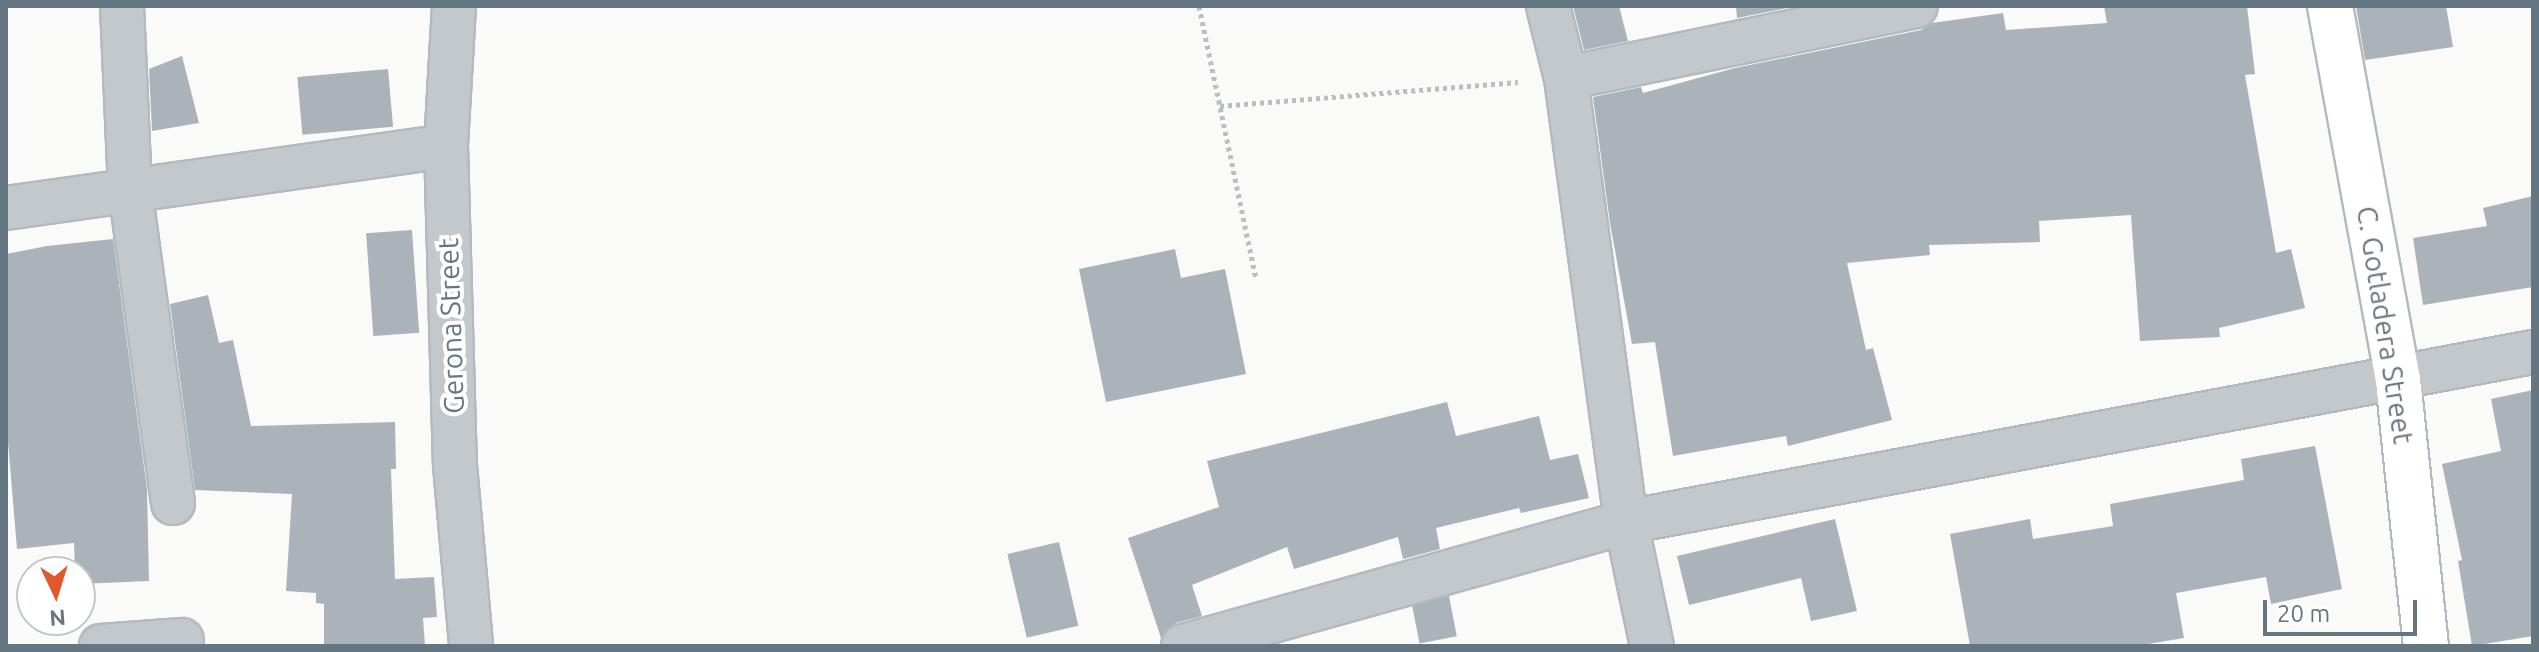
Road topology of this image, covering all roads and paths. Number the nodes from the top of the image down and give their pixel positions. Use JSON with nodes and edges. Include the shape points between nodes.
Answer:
{"nodes":[{"id":1,"x":122,"y":6,"type":"edge"},
{"id":2,"x":454,"y":6,"type":"edge"},
{"id":3,"x":1199,"y":6,"type":"edge"},
{"id":4,"x":1548,"y":6,"type":"edge"},
{"id":5,"x":1916,"y":6,"type":"edge"},
{"id":6,"x":2330,"y":6,"type":"edge"},
{"id":7,"x":1566,"y":78,"type":"junction"},
{"id":8,"x":1220,"y":106,"type":"junction"},
{"id":9,"x":446,"y":146,"type":"junction"},
{"id":10,"x":130,"y":189,"type":"junction"},
{"id":11,"x":6,"y":208,"type":"edge"},
{"id":12,"x":1256,"y":279,"type":"dead end"},
{"id":13,"x":2533,"y":352,"type":"edge"},
{"id":14,"x":2398,"y":380,"type":"junction"},
{"id":15,"x":173,"y":503,"type":"dead end"},
{"id":16,"x":1626,"y":522,"type":"junction"},
{"id":17,"x":182,"y":640,"type":"dead end"},
{"id":18,"x":101,"y":646,"type":"edge"},
{"id":19,"x":471,"y":646,"type":"edge"},
{"id":20,"x":1183,"y":646,"type":"edge"},
{"id":21,"x":1652,"y":646,"type":"edge"},
{"id":22,"x":2426,"y":646,"type":"edge"}],
"edges":[{"from":1,"to":10,"type":"street"},
{"from":2,"to":9,"type":"street","name":"Gerona Street"},
{"from":3,"to":8,"type":"path"},
{"from":4,"to":7,"type":"street"},
{"from":5,"to":7,"type":"street"},
{"from":6,"to":14,"type":"main road","name":"C. Gotladera Street"},
{"from":7,"to":8,"type":"path"},
{"from":7,"to":16,"type":"street"},
{"from":8,"to":12,"type":"path"},
{"from":9,"to":10,"type":"street"},
{"from":9,"to":19,"type":"street","name":"Gerona Street","via":[[455,465]]},
{"from":10,"to":11,"type":"street"},
{"from":10,"to":15,"type":"street"},
{"from":13,"to":14,"type":"street"},
{"from":14,"to":16,"type":"street"},
{"from":14,"to":22,"type":"main road","name":"C. Gotladera Street"},
{"from":16,"to":20,"type":"street"},
{"from":16,"to":21,"type":"street"},
{"from":17,"to":18,"type":"street"}]}
